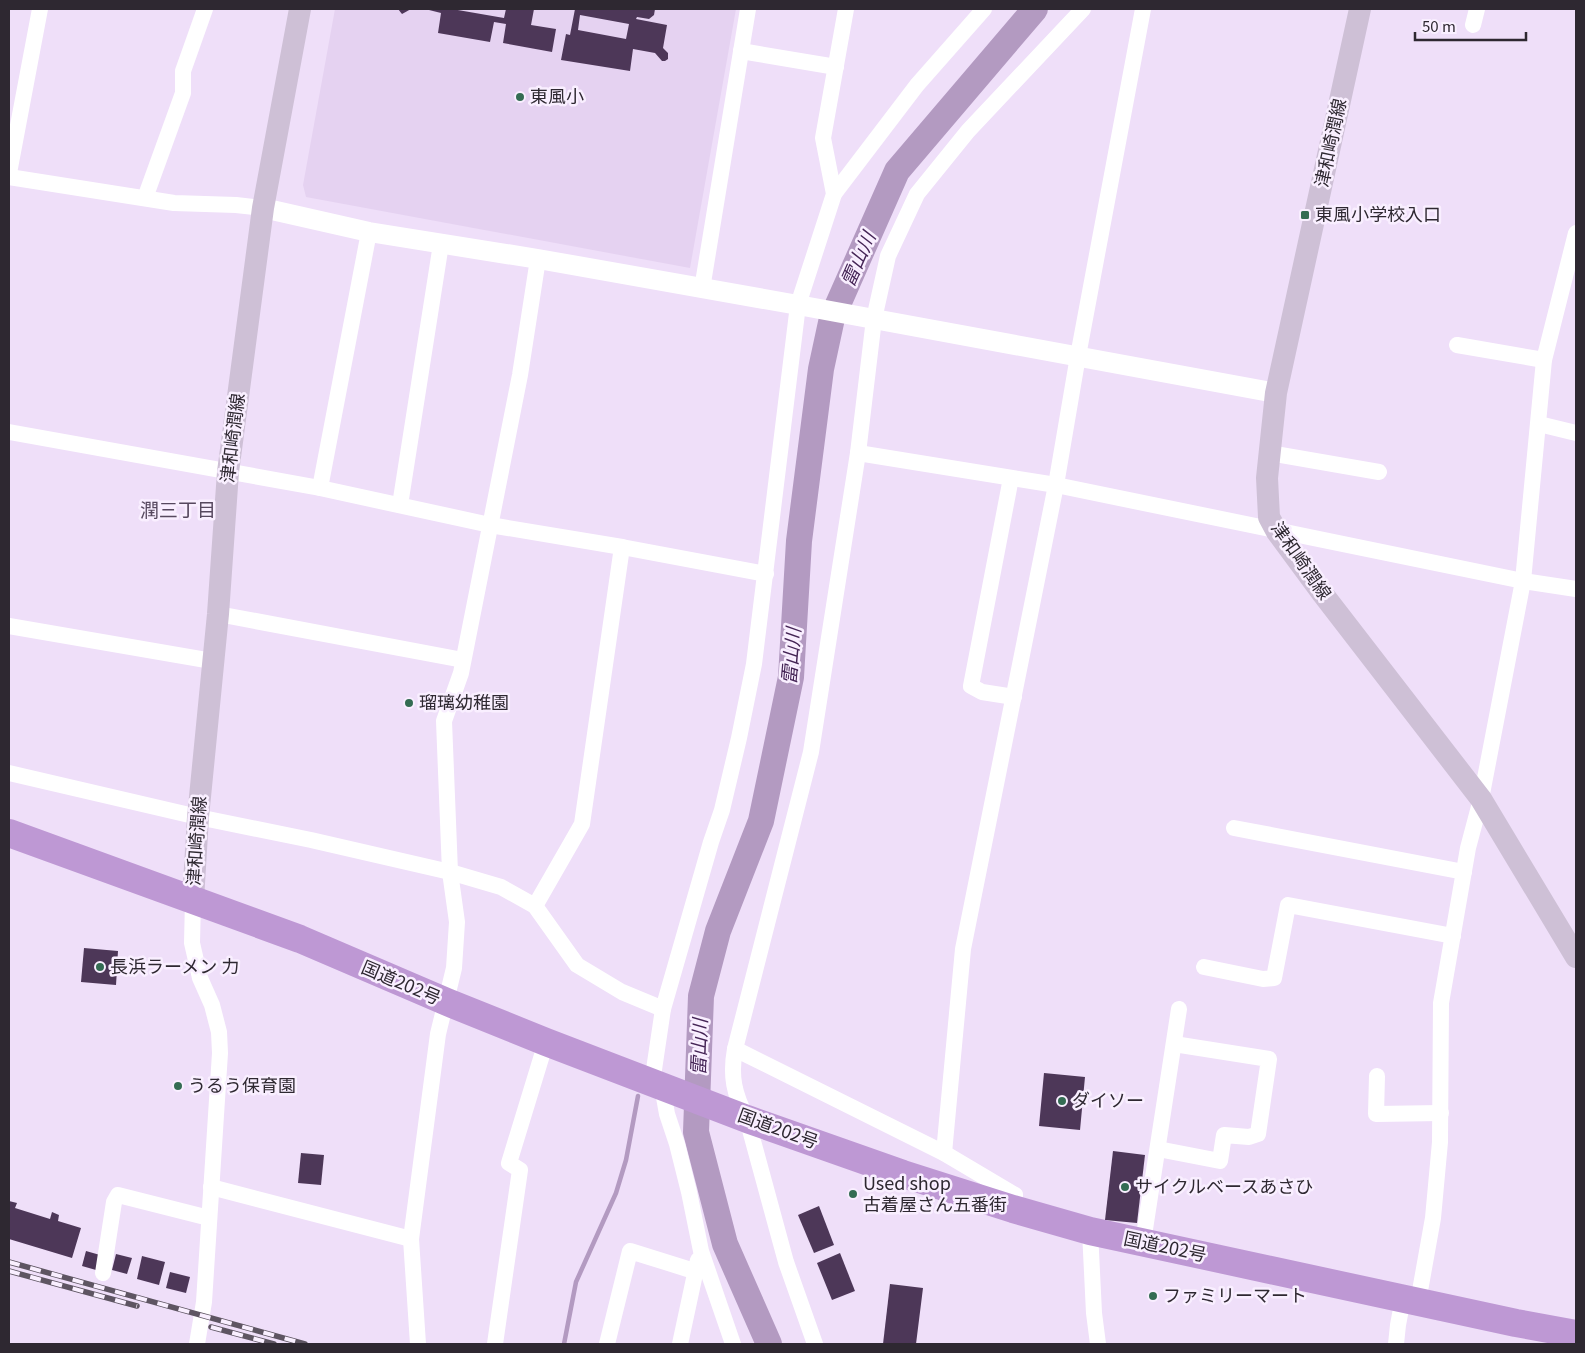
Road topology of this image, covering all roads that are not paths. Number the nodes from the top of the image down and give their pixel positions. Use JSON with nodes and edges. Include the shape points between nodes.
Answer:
{"nodes":[{"id":1,"x":40,"y":9,"type":"edge"},
{"id":2,"x":205,"y":9,"type":"edge"},
{"id":3,"x":300,"y":9,"type":"edge"},
{"id":4,"x":748,"y":9,"type":"edge"},
{"id":5,"x":846,"y":9,"type":"edge"},
{"id":6,"x":984,"y":9,"type":"edge"},
{"id":7,"x":1083,"y":9,"type":"edge"},
{"id":8,"x":1144,"y":9,"type":"edge"},
{"id":9,"x":1360,"y":9,"type":"edge"},
{"id":10,"x":741,"y":51,"type":"junction"},
{"id":11,"x":836,"y":67,"type":"junction"},
{"id":12,"x":9,"y":173,"type":"edge"},
{"id":13,"x":9,"y":177,"type":"edge"},
{"id":14,"x":834,"y":194,"type":"junction"},
{"id":15,"x":145,"y":198,"type":"junction"},
{"id":16,"x":263,"y":208,"type":"junction"},
{"id":17,"x":368,"y":232,"type":"junction"},
{"id":18,"x":1576,"y":233,"type":"edge"},
{"id":19,"x":441,"y":244,"type":"junction"},
{"id":20,"x":538,"y":260,"type":"junction"},
{"id":21,"x":702,"y":289,"type":"junction"},
{"id":22,"x":798,"y":305,"type":"junction"},
{"id":23,"x":874,"y":319,"type":"junction"},
{"id":24,"x":1457,"y":345,"type":"dead end"},
{"id":25,"x":1078,"y":356,"type":"junction"},
{"id":26,"x":1544,"y":360,"type":"junction"},
{"id":27,"x":1276,"y":393,"type":"junction"},
{"id":28,"x":1539,"y":424,"type":"junction"},
{"id":29,"x":9,"y":432,"type":"edge"},
{"id":30,"x":1576,"y":433,"type":"edge"},
{"id":31,"x":858,"y":453,"type":"junction"},
{"id":32,"x":1269,"y":453,"type":"junction"},
{"id":33,"x":228,"y":472,"type":"junction"},
{"id":34,"x":1379,"y":472,"type":"dead end"},
{"id":35,"x":1011,"y":478,"type":"junction"},
{"id":36,"x":1056,"y":485,"type":"junction"},
{"id":37,"x":320,"y":488,"type":"junction"},
{"id":38,"x":400,"y":505,"type":"junction"},
{"id":39,"x":490,"y":525,"type":"junction"},
{"id":40,"x":1276,"y":532,"type":"junction"},
{"id":41,"x":622,"y":547,"type":"junction"},
{"id":42,"x":766,"y":574,"type":"junction"},
{"id":43,"x":1523,"y":581,"type":"junction"},
{"id":44,"x":1576,"y":588,"type":"edge"},
{"id":45,"x":218,"y":614,"type":"junction"},
{"id":46,"x":9,"y":626,"type":"edge"},
{"id":47,"x":463,"y":660,"type":"junction"},
{"id":48,"x":212,"y":661,"type":"junction"},
{"id":49,"x":1014,"y":697,"type":"junction"},
{"id":50,"x":9,"y":773,"type":"edge"},
{"id":51,"x":1481,"y":798,"type":"junction"},
{"id":52,"x":198,"y":817,"type":"junction"},
{"id":53,"x":1234,"y":828,"type":"dead end"},
{"id":54,"x":9,"y":833,"type":"edge"},
{"id":55,"x":450,"y":872,"type":"junction"},
{"id":56,"x":1464,"y":872,"type":"junction"},
{"id":57,"x":193,"y":900,"type":"junction"},
{"id":58,"x":535,"y":906,"type":"junction"},
{"id":59,"x":1453,"y":936,"type":"junction"},
{"id":60,"x":1576,"y":957,"type":"edge"},
{"id":61,"x":1204,"y":967,"type":"dead end"},
{"id":62,"x":446,"y":1002,"type":"junction"},
{"id":63,"x":663,"y":1009,"type":"junction"},
{"id":64,"x":1179,"y":1009,"type":"dead end"},
{"id":65,"x":546,"y":1042,"type":"junction"},
{"id":66,"x":1174,"y":1044,"type":"junction"},
{"id":67,"x":735,"y":1049,"type":"junction"},
{"id":68,"x":1377,"y":1076,"type":"dead end"},
{"id":69,"x":663,"y":1087,"type":"junction"},
{"id":70,"x":1441,"y":1112,"type":"junction"},
{"id":71,"x":747,"y":1119,"type":"junction"},
{"id":72,"x":1158,"y":1149,"type":"junction"},
{"id":73,"x":944,"y":1153,"type":"junction"},
{"id":74,"x":211,"y":1187,"type":"junction"},
{"id":75,"x":1013,"y":1209,"type":"junction"},
{"id":76,"x":209,"y":1218,"type":"junction"},
{"id":77,"x":1090,"y":1230,"type":"junction"},
{"id":78,"x":412,"y":1239,"type":"junction"},
{"id":79,"x":1143,"y":1242,"type":"junction"},
{"id":80,"x":700,"y":1251,"type":"junction"},
{"id":81,"x":694,"y":1271,"type":"junction"},
{"id":82,"x":103,"y":1273,"type":"dead end"},
{"id":83,"x":1411,"y":1300,"type":"junction"},
{"id":84,"x":1576,"y":1334,"type":"edge"},
{"id":85,"x":197,"y":1344,"type":"edge"},
{"id":86,"x":418,"y":1344,"type":"edge"},
{"id":87,"x":495,"y":1344,"type":"edge"},
{"id":88,"x":607,"y":1344,"type":"edge"},
{"id":89,"x":680,"y":1344,"type":"edge"},
{"id":90,"x":733,"y":1344,"type":"edge"},
{"id":91,"x":815,"y":1344,"type":"edge"},
{"id":92,"x":1098,"y":1344,"type":"edge"},
{"id":93,"x":1396,"y":1344,"type":"edge"}],
"edges":[{"from":1,"to":12,"type":"street"},
{"from":2,"to":15,"type":"street","via":[[183,71],[183,93]]},
{"from":3,"to":16,"type":"main road","name":"津和崎潤線"},
{"from":4,"to":10,"type":"street"},
{"from":5,"to":11,"type":"street"},
{"from":6,"to":14,"type":"street","via":[[917,85]]},
{"from":7,"to":23,"type":"street","via":[[968,131],[917,194],[888,256]]},
{"from":8,"to":25,"type":"street"},
{"from":9,"to":27,"type":"main road","name":"津和崎潤線"},
{"from":10,"to":11,"type":"street"},
{"from":10,"to":21,"type":"street"},
{"from":11,"to":14,"type":"street","via":[[823,138]]},
{"from":13,"to":15,"type":"street"},
{"from":14,"to":22,"type":"street"},
{"from":15,"to":16,"type":"street","via":[[174,203]]},
{"from":16,"to":17,"type":"street"},
{"from":16,"to":33,"type":"main road","name":"津和崎潤線"},
{"from":17,"to":19,"type":"street"},
{"from":17,"to":37,"type":"street"},
{"from":18,"to":26,"type":"street"},
{"from":19,"to":20,"type":"street"},
{"from":19,"to":38,"type":"street"},
{"from":20,"to":21,"type":"street"},
{"from":20,"to":39,"type":"street","via":[[520,375]]},
{"from":21,"to":22,"type":"street"},
{"from":22,"to":23,"type":"street"},
{"from":22,"to":42,"type":"street"},
{"from":23,"to":25,"type":"street"},
{"from":23,"to":31,"type":"street"},
{"from":24,"to":26,"type":"street"},
{"from":25,"to":27,"type":"street"},
{"from":25,"to":36,"type":"street"},
{"from":26,"to":28,"type":"street"},
{"from":27,"to":32,"type":"main road","name":"津和崎潤線"},
{"from":28,"to":30,"type":"street"},
{"from":28,"to":43,"type":"street"},
{"from":29,"to":33,"type":"street"},
{"from":31,"to":35,"type":"street"},
{"from":31,"to":67,"type":"street","via":[[811,752]]},
{"from":32,"to":34,"type":"street"},
{"from":32,"to":40,"type":"main road","name":"津和崎潤線","via":[[1270,517]]},
{"from":33,"to":37,"type":"street"},
{"from":33,"to":45,"type":"main road","name":"津和崎潤線"},
{"from":35,"to":36,"type":"street"},
{"from":35,"to":49,"type":"street","via":[[971,686],[982,692]]},
{"from":36,"to":40,"type":"street"},
{"from":36,"to":49,"type":"street"},
{"from":37,"to":38,"type":"street"},
{"from":38,"to":39,"type":"street"},
{"from":39,"to":41,"type":"street"},
{"from":39,"to":47,"type":"street"},
{"from":40,"to":43,"type":"street"},
{"from":40,"to":51,"type":"main road","name":"津和崎潤線"},
{"from":41,"to":42,"type":"street"},
{"from":41,"to":58,"type":"street","via":[[582,824]]},
{"from":42,"to":63,"type":"street","via":[[754,664],[722,810]]},
{"from":43,"to":44,"type":"street"},
{"from":43,"to":51,"type":"street"},
{"from":45,"to":47,"type":"street"},
{"from":45,"to":48,"type":"main road","name":"津和崎潤線"},
{"from":46,"to":48,"type":"street"},
{"from":47,"to":55,"type":"street","via":[[444,721]]},
{"from":48,"to":52,"type":"main road","name":"津和崎潤線"},
{"from":49,"to":73,"type":"street","via":[[963,949]]},
{"from":50,"to":52,"type":"street"},
{"from":51,"to":56,"type":"street"},
{"from":51,"to":60,"type":"main road","name":"津和崎潤線"},
{"from":52,"to":55,"type":"street"},
{"from":52,"to":57,"type":"main road","name":"津和崎潤線"},
{"from":53,"to":56,"type":"street"},
{"from":54,"to":57,"type":"highway","name":"国道202号"},
{"from":55,"to":58,"type":"street","via":[[501,887]]},
{"from":55,"to":62,"type":"street","via":[[457,922],[454,968]]},
{"from":56,"to":59,"type":"street"},
{"from":57,"to":62,"type":"highway","name":"国道202号","via":[[300,939]]},
{"from":57,"to":74,"type":"street","via":[[192,943],[200,978],[212,1004],[219,1032]]},
{"from":58,"to":63,"type":"street","via":[[577,965],[622,992]]},
{"from":59,"to":61,"type":"street","via":[[1288,905],[1274,978],[1263,979]]},
{"from":59,"to":70,"type":"street","via":[[1441,1003]]},
{"from":62,"to":65,"type":"highway","name":"国道202号"},
{"from":62,"to":78,"type":"street","via":[[438,1034]]},
{"from":63,"to":69,"type":"street"},
{"from":64,"to":66,"type":"street"},
{"from":65,"to":69,"type":"highway","name":"国道202号"},
{"from":65,"to":87,"type":"street","via":[[509,1162],[520,1170]]},
{"from":66,"to":72,"type":"street"},
{"from":66,"to":72,"type":"street","via":[[1269,1058],[1258,1134],[1249,1137],[1224,1135],[1220,1161]]},
{"from":67,"to":71,"type":"street","via":[[732,1067],[737,1101]]},
{"from":67,"to":73,"type":"street"},
{"from":68,"to":70,"type":"street","via":[[1376,1114]]},
{"from":69,"to":71,"type":"highway","name":"国道202号"},
{"from":69,"to":80,"type":"street","via":[[666,1114],[689,1192]]},
{"from":70,"to":83,"type":"street","via":[[1433,1218]]},
{"from":71,"to":75,"type":"highway","name":"国道202号"},
{"from":71,"to":91,"type":"street","via":[[786,1262]]},
{"from":72,"to":79,"type":"street"},
{"from":73,"to":75,"type":"street","via":[[1015,1195]]},
{"from":74,"to":76,"type":"street"},
{"from":74,"to":78,"type":"street"},
{"from":75,"to":77,"type":"highway","name":"国道202号"},
{"from":76,"to":82,"type":"street","via":[[118,1196],[114,1202]]},
{"from":76,"to":85,"type":"street","via":[[204,1302]]},
{"from":77,"to":79,"type":"highway","name":"国道202号"},
{"from":77,"to":92,"type":"street"},
{"from":78,"to":86,"type":"street"},
{"from":79,"to":83,"type":"highway","name":"国道202号"},
{"from":80,"to":81,"type":"street"},
{"from":80,"to":90,"type":"street"},
{"from":81,"to":88,"type":"street","via":[[630,1251]]},
{"from":81,"to":89,"type":"street"},
{"from":83,"to":84,"type":"highway","name":"国道202号"},
{"from":83,"to":93,"type":"street","via":[[1398,1325]]}]}
